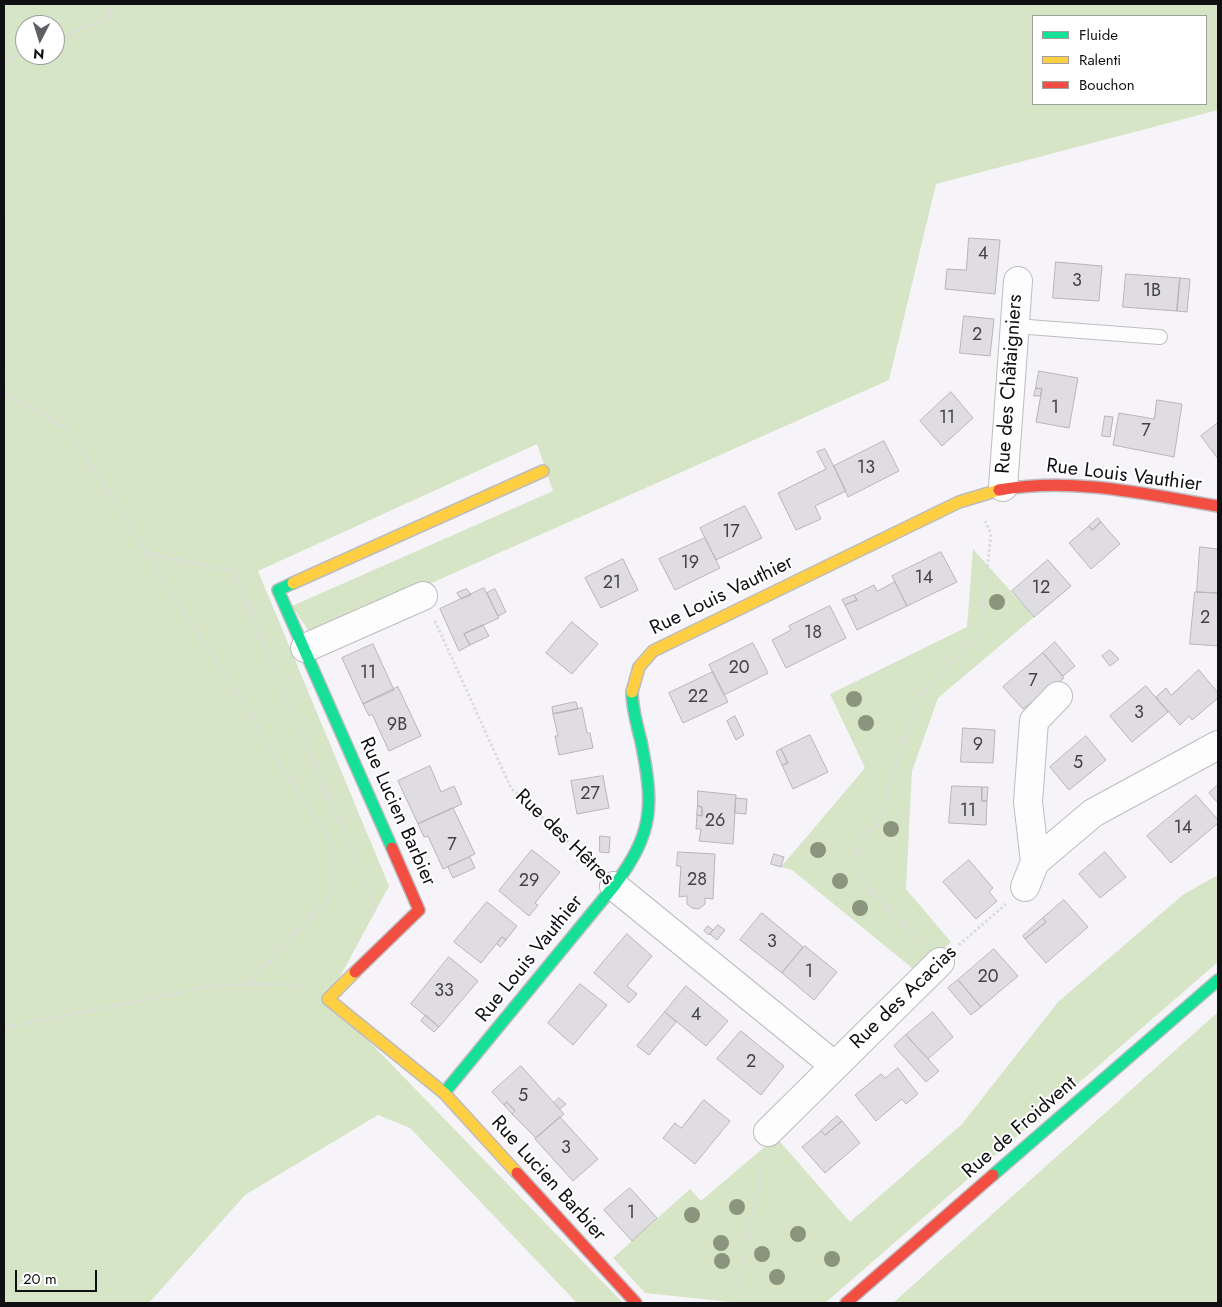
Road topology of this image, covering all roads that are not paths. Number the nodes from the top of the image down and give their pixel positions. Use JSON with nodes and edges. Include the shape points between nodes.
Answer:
{"nodes":[{"id":1,"x":1018,"y":281,"type":"dead end"},
{"id":2,"x":1015,"y":326,"type":"junction"},
{"id":3,"x":1160,"y":337,"type":"dead end"},
{"id":4,"x":543,"y":471,"type":"dead end"},
{"id":5,"x":1003,"y":488,"type":"junction"},
{"id":6,"x":1218,"y":506,"type":"edge"},
{"id":7,"x":423,"y":596,"type":"road end"},
{"id":8,"x":304,"y":648,"type":"junction"},
{"id":9,"x":1058,"y":696,"type":"dead end"},
{"id":10,"x":1218,"y":744,"type":"edge"},
{"id":11,"x":1035,"y":862,"type":"junction"},
{"id":12,"x":614,"y":886,"type":"junction"},
{"id":13,"x":1026,"y":887,"type":"road end"},
{"id":14,"x":940,"y":962,"type":"road end"},
{"id":15,"x":1218,"y":980,"type":"edge"},
{"id":16,"x":835,"y":1066,"type":"junction"},
{"id":17,"x":444,"y":1093,"type":"junction"},
{"id":18,"x":768,"y":1132,"type":"road end"},
{"id":19,"x":636,"y":1303,"type":"edge"},
{"id":20,"x":846,"y":1303,"type":"edge"}],
"edges":[{"from":1,"to":2,"type":"street","name":"Rue des Châtaigniers"},
{"from":2,"to":3,"type":"lane"},
{"from":2,"to":5,"type":"street","name":"Rue des Châtaigniers"},
{"from":4,"to":8,"type":"street","name":"Rue Lucien Barbier","via":[[278,590]]},
{"from":5,"to":6,"type":"street","name":"Rue Louis Vauthier","via":[[1061,484]]},
{"from":5,"to":12,"type":"street","name":"Rue Louis Vauthier","via":[[973,496],[661,646],[644,659],[634,676],[632,700],[648,789],[648,825],[636,855]]},
{"from":7,"to":8,"type":"street"},
{"from":8,"to":17,"type":"street","name":"Rue Lucien Barbier","via":[[419,910],[328,999]]},
{"from":9,"to":11,"type":"street","via":[[1034,721],[1028,802]]},
{"from":10,"to":11,"type":"street","via":[[1093,813]]},
{"from":11,"to":13,"type":"street"},
{"from":12,"to":16,"type":"street","name":"Rue des Hêtres"},
{"from":12,"to":17,"type":"street","name":"Rue Louis Vauthier"},
{"from":14,"to":16,"type":"street","name":"Rue des Acacias"},
{"from":15,"to":20,"type":"street","name":"Rue de Froidvent"},
{"from":16,"to":18,"type":"street","name":"Rue des Acacias"},
{"from":17,"to":19,"type":"street","name":"Rue Lucien Barbier"}]}
